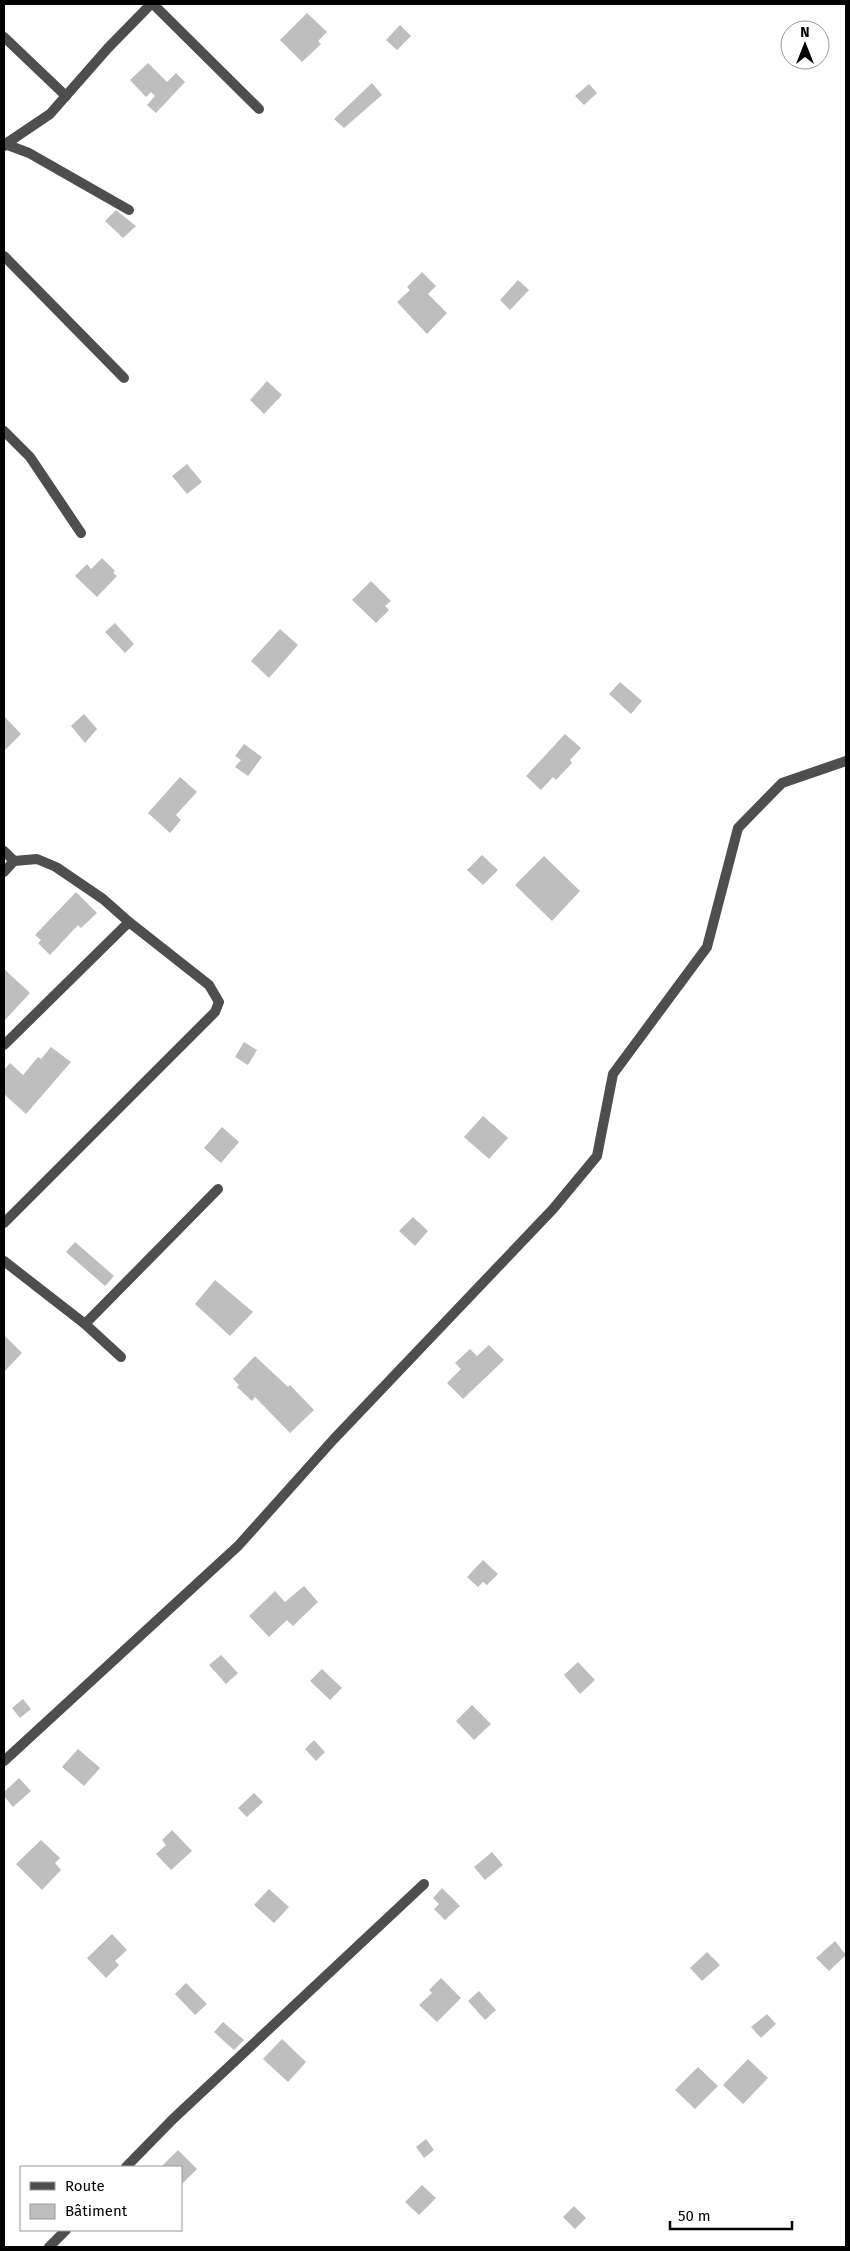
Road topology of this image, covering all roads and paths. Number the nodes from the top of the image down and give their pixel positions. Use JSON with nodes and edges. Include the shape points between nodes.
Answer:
{"nodes":[{"id":1,"x":152,"y":4,"type":"edge"},
{"id":2,"x":4,"y":37,"type":"edge"},
{"id":3,"x":66,"y":96,"type":"junction"},
{"id":4,"x":259,"y":109,"type":"dead end"},
{"id":5,"x":4,"y":145,"type":"edge"},
{"id":6,"x":129,"y":210,"type":"dead end"},
{"id":7,"x":4,"y":256,"type":"edge"},
{"id":8,"x":124,"y":378,"type":"dead end"},
{"id":9,"x":4,"y":430,"type":"edge"},
{"id":10,"x":81,"y":533,"type":"dead end"},
{"id":11,"x":846,"y":761,"type":"edge"},
{"id":12,"x":4,"y":851,"type":"edge"},
{"id":13,"x":14,"y":862,"type":"junction"},
{"id":14,"x":4,"y":872,"type":"edge"},
{"id":15,"x":128,"y":922,"type":"junction"},
{"id":16,"x":4,"y":1045,"type":"edge"},
{"id":17,"x":218,"y":1189,"type":"dead end"},
{"id":18,"x":4,"y":1223,"type":"edge"},
{"id":19,"x":4,"y":1261,"type":"edge"},
{"id":20,"x":86,"y":1324,"type":"junction"},
{"id":21,"x":121,"y":1357,"type":"dead end"},
{"id":22,"x":4,"y":1761,"type":"edge"},
{"id":23,"x":424,"y":1884,"type":"dead end"},
{"id":24,"x":127,"y":2166,"type":"edge"},
{"id":25,"x":65,"y":2231,"type":"edge"},
{"id":26,"x":49,"y":2247,"type":"edge"}],
"edges":[{"from":1,"to":3,"type":"street"},
{"from":1,"to":4,"type":"street"},
{"from":2,"to":3,"type":"street"},
{"from":3,"to":5,"type":"street","via":[[50,114]]},
{"from":5,"to":6,"type":"street","via":[[28,153]]},
{"from":7,"to":8,"type":"street"},
{"from":9,"to":10,"type":"street","via":[[30,458]]},
{"from":11,"to":22,"type":"street","via":[[782,783],[738,828],[707,947],[613,1074],[597,1156],[554,1209],[333,1440],[238,1546]]},
{"from":12,"to":13,"type":"street"},
{"from":13,"to":14,"type":"street"},
{"from":13,"to":15,"type":"street","via":[[37,859],[56,867],[103,899]]},
{"from":15,"to":16,"type":"street"},
{"from":15,"to":18,"type":"street","via":[[209,985],[219,1002],[215,1012]]},
{"from":17,"to":20,"type":"street"},
{"from":19,"to":20,"type":"street"},
{"from":20,"to":21,"type":"street"},
{"from":23,"to":24,"type":"street"},
{"from":25,"to":26,"type":"street"}]}
